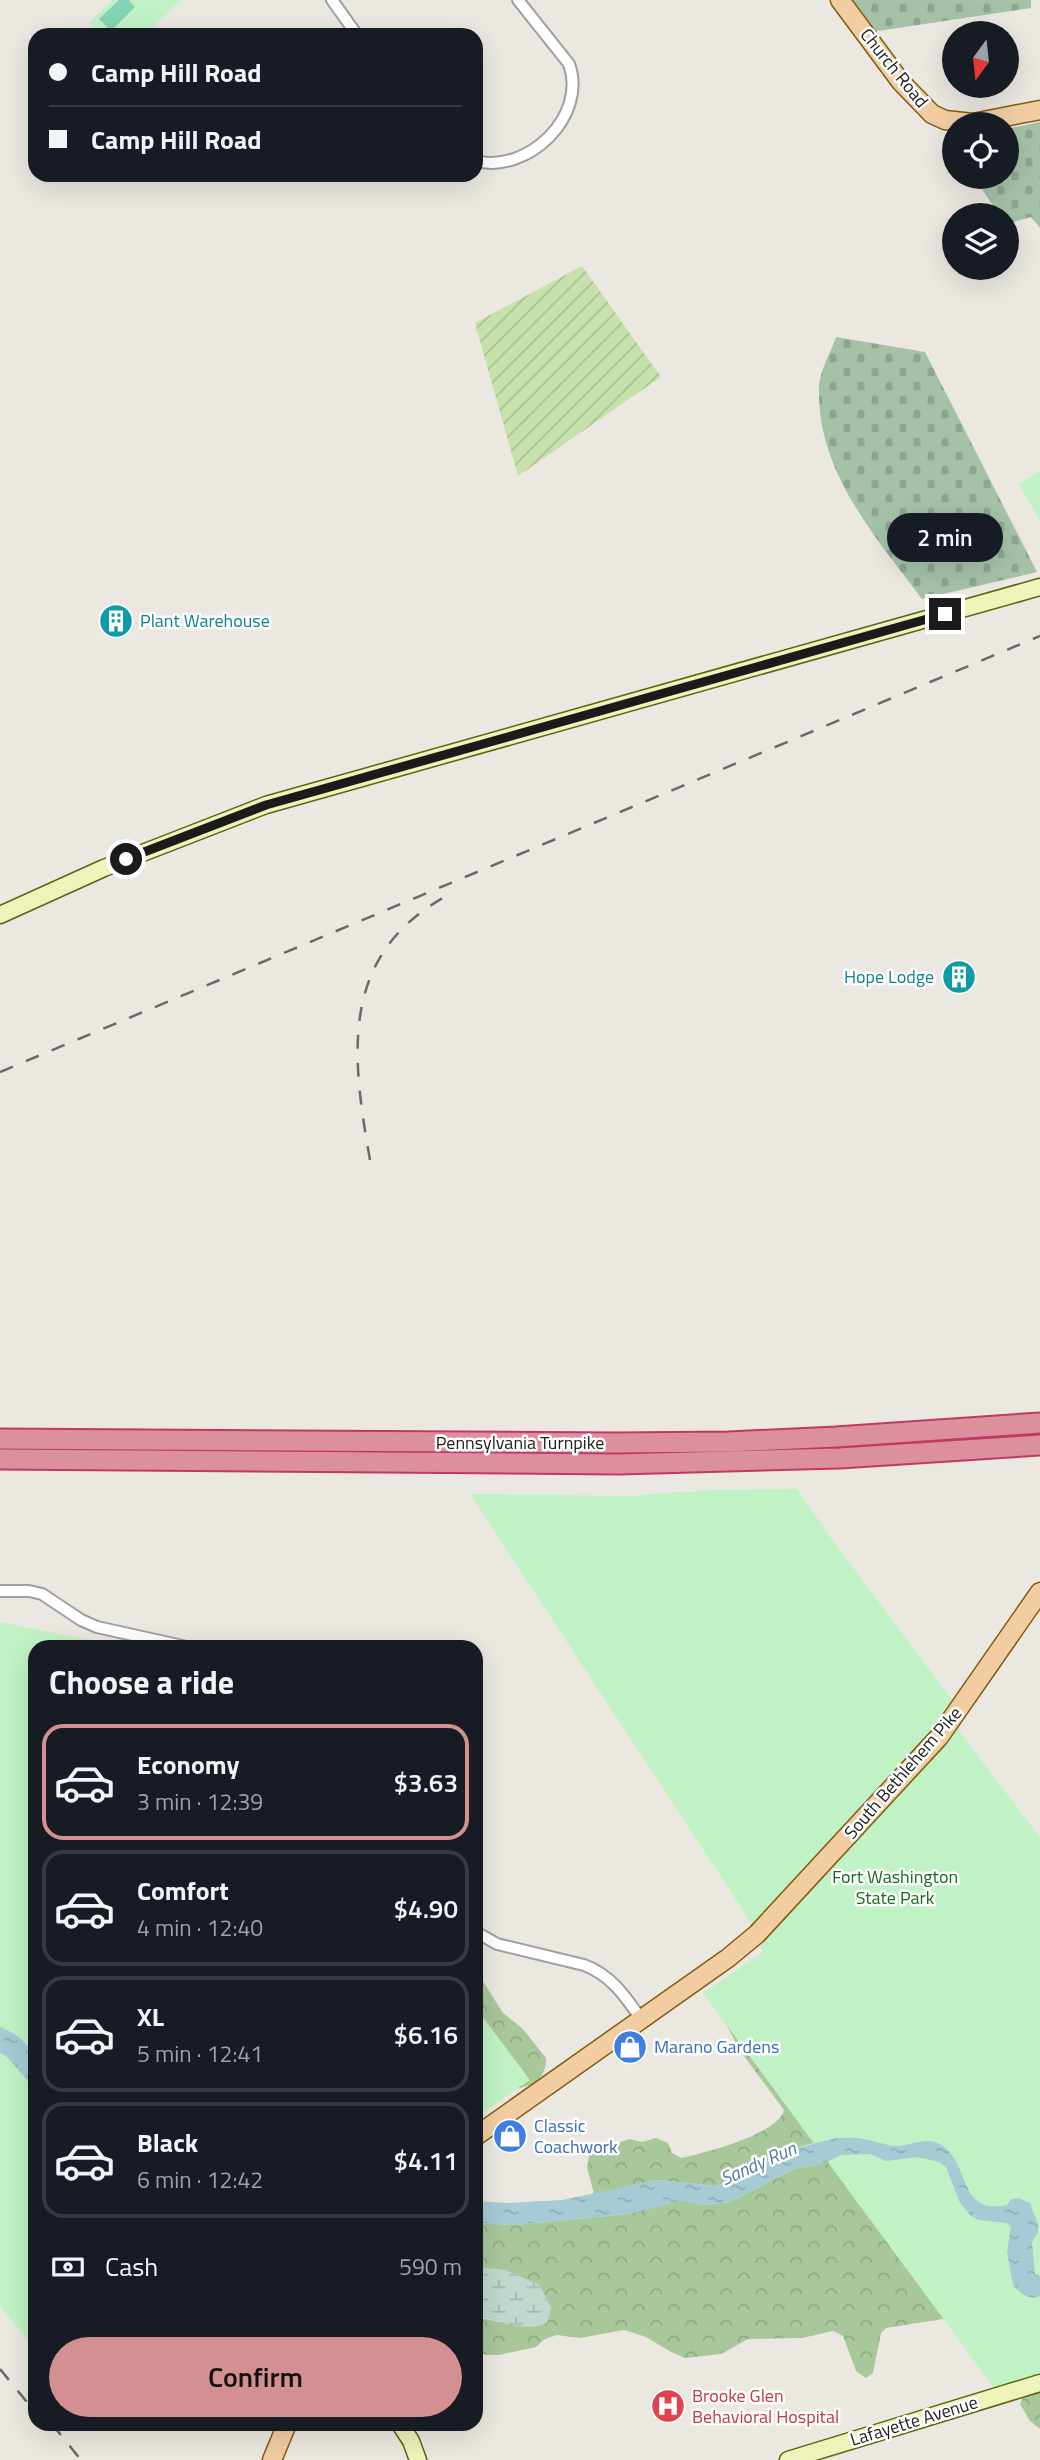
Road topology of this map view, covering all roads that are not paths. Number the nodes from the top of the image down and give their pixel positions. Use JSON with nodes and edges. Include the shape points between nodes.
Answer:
{"nodes":[{"id":1,"x":332,"y":0,"type":"edge"},
{"id":2,"x":518,"y":0,"type":"edge"},
{"id":3,"x":840,"y":0,"type":"edge"},
{"id":4,"x":352,"y":28,"type":"edge"},
{"id":5,"x":1040,"y":110,"type":"edge"},
{"id":6,"x":483,"y":161,"type":"edge"},
{"id":7,"x":1040,"y":587,"type":"edge"},
{"id":8,"x":0,"y":915,"type":"edge"},
{"id":9,"x":1040,"y":1423,"type":"edge"},
{"id":10,"x":0,"y":1438,"type":"edge"},
{"id":11,"x":1040,"y":1445,"type":"edge"},
{"id":12,"x":0,"y":1459,"type":"edge"},
{"id":13,"x":0,"y":1591,"type":"edge"},
{"id":14,"x":1040,"y":1592,"type":"edge"},
{"id":15,"x":156,"y":1640,"type":"edge"},
{"id":16,"x":483,"y":1936,"type":"edge"},
{"id":17,"x":641,"y":2019,"type":"junction"},
{"id":18,"x":483,"y":2131,"type":"edge"},
{"id":19,"x":1040,"y":2383,"type":"edge"},
{"id":20,"x":284,"y":2431,"type":"edge"},
{"id":21,"x":405,"y":2431,"type":"edge"},
{"id":22,"x":272,"y":2460,"type":"edge"},
{"id":23,"x":418,"y":2460,"type":"edge"},
{"id":24,"x":788,"y":2460,"type":"edge"}],
"edges":[{"from":1,"to":4,"type":"street"},
{"from":2,"to":6,"type":"street","via":[[569,64],[574,76],[572,97],[556,131],[537,148],[510,161]]},
{"from":3,"to":5,"type":"main road","name":"Church Road","via":[[901,82],[932,114],[973,122]]},
{"from":7,"to":8,"type":"street","via":[[266,805],[104,868]]},
{"from":9,"to":10,"type":"highway","name":"Pennsylvania Turnpike","via":[[836,1437],[617,1443]]},
{"from":11,"to":12,"type":"highway","name":"Pennsylvania Turnpike","via":[[619,1464]]},
{"from":13,"to":15,"type":"street","via":[[42,1594],[97,1627]]},
{"from":14,"to":17,"type":"main road","name":"South Bethlehem Pike","via":[[951,1722],[896,1786],[757,1934]]},
{"from":16,"to":17,"type":"street","via":[[497,1944],[591,1967],[614,1983]]},
{"from":17,"to":18,"type":"main road","name":"South Bethlehem Pike"},
{"from":19,"to":24,"type":"street","name":"Lafayette Avenue"},
{"from":20,"to":22,"type":"main road"},
{"from":21,"to":23,"type":"street"}]}
